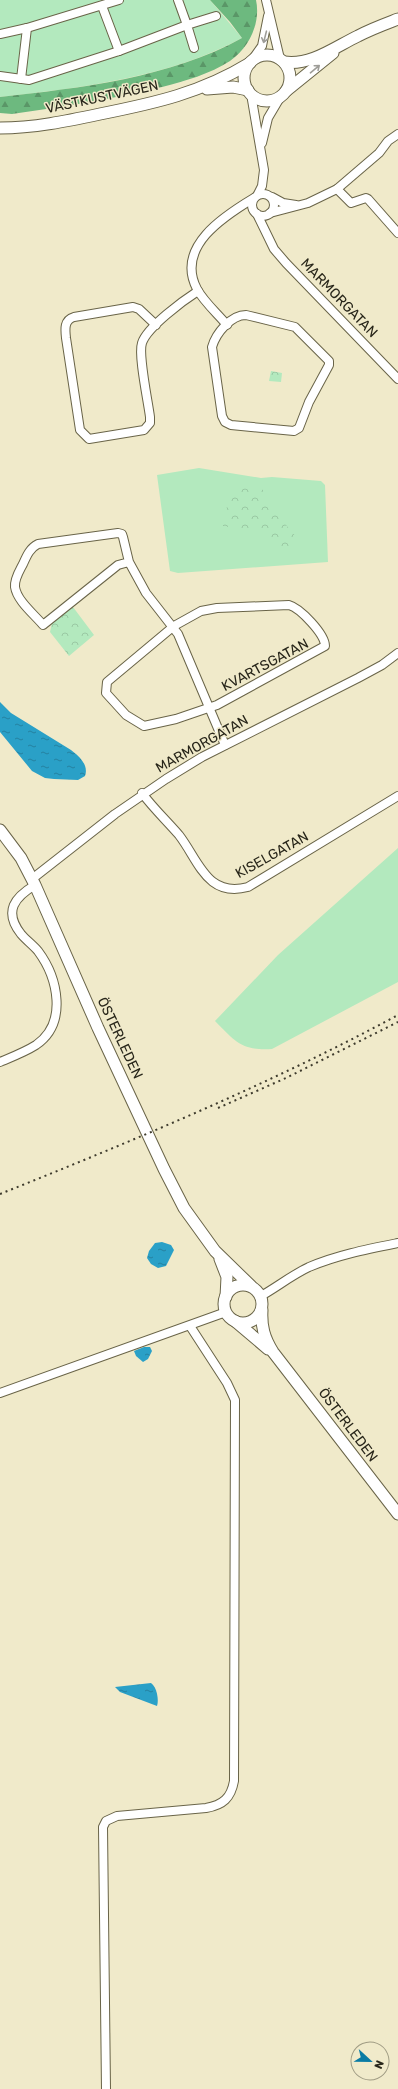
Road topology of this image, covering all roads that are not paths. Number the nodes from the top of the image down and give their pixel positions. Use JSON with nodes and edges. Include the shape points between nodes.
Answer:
{"nodes":[{"id":1,"x":119,"y":0,"type":"edge"},
{"id":2,"x":178,"y":0,"type":"edge"},
{"id":3,"x":266,"y":0,"type":"edge"},
{"id":4,"x":102,"y":6,"type":"junction"},
{"id":5,"x":268,"y":12,"type":"junction"},
{"id":6,"x":216,"y":16,"type":"dead end"},
{"id":7,"x":398,"y":19,"type":"edge"},
{"id":8,"x":187,"y":25,"type":"junction"},
{"id":9,"x":27,"y":28,"type":"junction"},
{"id":10,"x":0,"y":34,"type":"edge"},
{"id":11,"x":342,"y":44,"type":"junction"},
{"id":12,"x":194,"y":48,"type":"dead end"},
{"id":13,"x":119,"y":51,"type":"junction"},
{"id":14,"x":282,"y":60,"type":"junction"},
{"id":15,"x":251,"y":62,"type":"junction"},
{"id":16,"x":0,"y":76,"type":"edge"},
{"id":17,"x":21,"y":80,"type":"junction"},
{"id":18,"x":196,"y":90,"type":"junction"},
{"id":19,"x":249,"y":92,"type":"junction"},
{"id":20,"x":283,"y":94,"type":"junction"},
{"id":21,"x":0,"y":129,"type":"edge"},
{"id":22,"x":398,"y":134,"type":"edge"},
{"id":23,"x":262,"y":152,"type":"junction"},
{"id":24,"x":264,"y":170,"type":"junction"},
{"id":25,"x":336,"y":189,"type":"junction"},
{"id":26,"x":256,"y":196,"type":"junction"},
{"id":27,"x":271,"y":197,"type":"junction"},
{"id":28,"x":297,"y":205,"type":"junction"},
{"id":29,"x":234,"y":211,"type":"junction"},
{"id":30,"x":256,"y":213,"type":"junction"},
{"id":31,"x":270,"y":214,"type":"junction"},
{"id":32,"x":266,"y":232,"type":"junction"},
{"id":33,"x":398,"y":233,"type":"edge"},
{"id":34,"x":198,"y":291,"type":"junction"},
{"id":35,"x":156,"y":325,"type":"junction"},
{"id":36,"x":227,"y":325,"type":"junction"},
{"id":37,"x":398,"y":378,"type":"edge"},
{"id":38,"x":129,"y":562,"type":"junction"},
{"id":39,"x":174,"y":626,"type":"junction"},
{"id":40,"x":398,"y":653,"type":"edge"},
{"id":41,"x":209,"y":708,"type":"junction"},
{"id":42,"x":225,"y":745,"type":"junction"},
{"id":43,"x":142,"y":793,"type":"junction"},
{"id":44,"x":398,"y":796,"type":"edge"},
{"id":45,"x":0,"y":830,"type":"edge"},
{"id":46,"x":34,"y":882,"type":"junction"},
{"id":47,"x":0,"y":1062,"type":"edge"},
{"id":48,"x":398,"y":1243,"type":"edge"},
{"id":49,"x":218,"y":1255,"type":"junction"},
{"id":50,"x":251,"y":1286,"type":"junction"},
{"id":51,"x":261,"y":1296,"type":"junction"},
{"id":52,"x":226,"y":1297,"type":"junction"},
{"id":53,"x":262,"y":1310,"type":"junction"},
{"id":54,"x":226,"y":1312,"type":"junction"},
{"id":55,"x":234,"y":1321,"type":"junction"},
{"id":56,"x":190,"y":1326,"type":"junction"},
{"id":57,"x":274,"y":1354,"type":"junction"},
{"id":58,"x":0,"y":1393,"type":"edge"},
{"id":59,"x":398,"y":1514,"type":"edge"},
{"id":60,"x":106,"y":2089,"type":"edge"}],
"edges":[{"from":1,"to":4,"type":"street"},
{"from":2,"to":8,"type":"street"},
{"from":3,"to":5,"type":"street"},
{"from":4,"to":9,"type":"street"},
{"from":4,"to":13,"type":"street"},
{"from":5,"to":14,"type":"street"},
{"from":5,"to":15,"type":"street","one_way":true,"via":[[262,46]]},
{"from":6,"to":8,"type":"street"},
{"from":7,"to":11,"type":"main road"},
{"from":8,"to":12,"type":"street"},
{"from":8,"to":13,"type":"street"},
{"from":9,"to":10,"type":"street"},
{"from":9,"to":17,"type":"street"},
{"from":11,"to":14,"type":"main road","via":[[309,60],[296,63]]},
{"from":20,"to":11,"type":"main road","one_way":true},
{"from":13,"to":17,"type":"street","via":[[29,80]]},
{"from":14,"to":15,"type":"main road","via":[[272,55],[264,55]]},
{"from":14,"to":20,"type":"main road","via":[[290,72],[290,79]]},
{"from":15,"to":18,"type":"main road","name":"VÄSTKUSTVÄGEN"},
{"from":15,"to":19,"type":"main road","via":[[244,76]]},
{"from":16,"to":17,"type":"street"},
{"from":18,"to":19,"type":"main road","name":"VÄSTKUSTVÄGEN","via":[[229,87]]},
{"from":18,"to":21,"type":"main road","name":"VÄSTKUSTVÄGEN","via":[[85,118]]},
{"from":19,"to":20,"type":"main road","via":[[260,100],[267,101]]},
{"from":19,"to":23,"type":"street"},
{"from":20,"to":23,"type":"street","via":[[268,118]]},
{"from":22,"to":25,"type":"street"},
{"from":23,"to":24,"type":"street"},
{"from":24,"to":26,"type":"street","via":[[262,186]]},
{"from":24,"to":27,"type":"street"},
{"from":25,"to":28,"type":"street","via":[[313,201]]},
{"from":25,"to":33,"type":"street","via":[[351,203],[368,199]]},
{"from":26,"to":27,"type":"street","via":[[264,193]]},
{"from":26,"to":29,"type":"street"},
{"from":26,"to":30,"type":"street","via":[[252,206]]},
{"from":27,"to":28,"type":"street","via":[[283,203]]},
{"from":27,"to":31,"type":"street","via":[[274,207]]},
{"from":28,"to":31,"type":"street"},
{"from":29,"to":30,"type":"street","via":[[247,210]]},
{"from":29,"to":34,"type":"street","via":[[220,221],[196,247],[192,258],[192,271]]},
{"from":30,"to":31,"type":"street","via":[[263,216]]},
{"from":30,"to":32,"type":"street","name":"MARMORGATAN"},
{"from":31,"to":32,"type":"street"},
{"from":32,"to":37,"type":"street","name":"MARMORGATAN","via":[[274,249],[286,263]]},
{"from":34,"to":35,"type":"street"},
{"from":34,"to":36,"type":"street"},
{"from":35,"to":35,"type":"street","via":[[145,336],[141,348],[150,423],[144,430],[89,439],[80,430],[66,338],[67,322],[74,317],[132,307]]},
{"from":36,"to":36,"type":"street","via":[[238,316],[246,314],[291,325],[300,330],[327,357],[329,365],[297,430],[293,432],[232,425],[223,419],[212,347],[215,337]]},
{"from":38,"to":38,"type":"street","via":[[118,565],[43,625],[15,587],[27,555],[38,544],[118,533],[122,534]]},
{"from":38,"to":39,"type":"street","via":[[146,593]]},
{"from":39,"to":41,"type":"street"},
{"from":39,"to":41,"type":"street","via":[[108,682],[106,693],[126,715],[144,726]]},
{"from":39,"to":41,"type":"street","name":"KVARTSGATAN","via":[[208,609],[289,605],[304,614],[325,642],[322,649]]},
{"from":40,"to":42,"type":"street","name":"MARMORGATAN","via":[[358,678]]},
{"from":41,"to":42,"type":"street"},
{"from":42,"to":43,"type":"street","name":"MARMORGATAN"},
{"from":43,"to":44,"type":"street","name":"KISELGATAN","via":[[178,834],[201,871],[220,887],[238,890],[248,887]]},
{"from":43,"to":46,"type":"street","name":"MARMORGATAN"},
{"from":45,"to":46,"type":"main road","name":"ÖSTERLEDEN"},
{"from":46,"to":47,"type":"street","name":"MARMORGATAN","via":[[15,902],[14,922],[39,952],[57,996],[57,1013],[50,1029],[36,1045]]},
{"from":46,"to":49,"type":"main road","name":"ÖSTERLEDEN","via":[[164,1169],[184,1208]]},
{"from":48,"to":51,"type":"street","via":[[320,1262]]},
{"from":49,"to":50,"type":"main road","name":"ÖSTERLEDEN"},
{"from":49,"to":52,"type":"main road","name":"ÖSTERLEDEN","via":[[228,1284]]},
{"from":50,"to":51,"type":"main road","name":"ÖSTERLEDEN"},
{"from":50,"to":52,"type":"main road","via":[[238,1286],[230,1290]]},
{"from":51,"to":53,"type":"main road","name":"ÖSTERLEDEN"},
{"from":52,"to":54,"type":"main road","name":"ÖSTERLEDEN"},
{"from":53,"to":55,"type":"main road","via":[[248,1323]]},
{"from":53,"to":57,"type":"main road","name":"ÖSTERLEDEN","via":[[261,1324],[266,1342]]},
{"from":54,"to":55,"type":"main road","name":"ÖSTERLEDEN"},
{"from":54,"to":56,"type":"street"},
{"from":55,"to":57,"type":"main road","name":"ÖSTERLEDEN"},
{"from":56,"to":58,"type":"street"},
{"from":56,"to":60,"type":"street","via":[[235,1400],[234,1781],[228,1799],[218,1805],[117,1816],[106,1821],[103,1827]]},
{"from":57,"to":59,"type":"main road","name":"ÖSTERLEDEN"}]}
